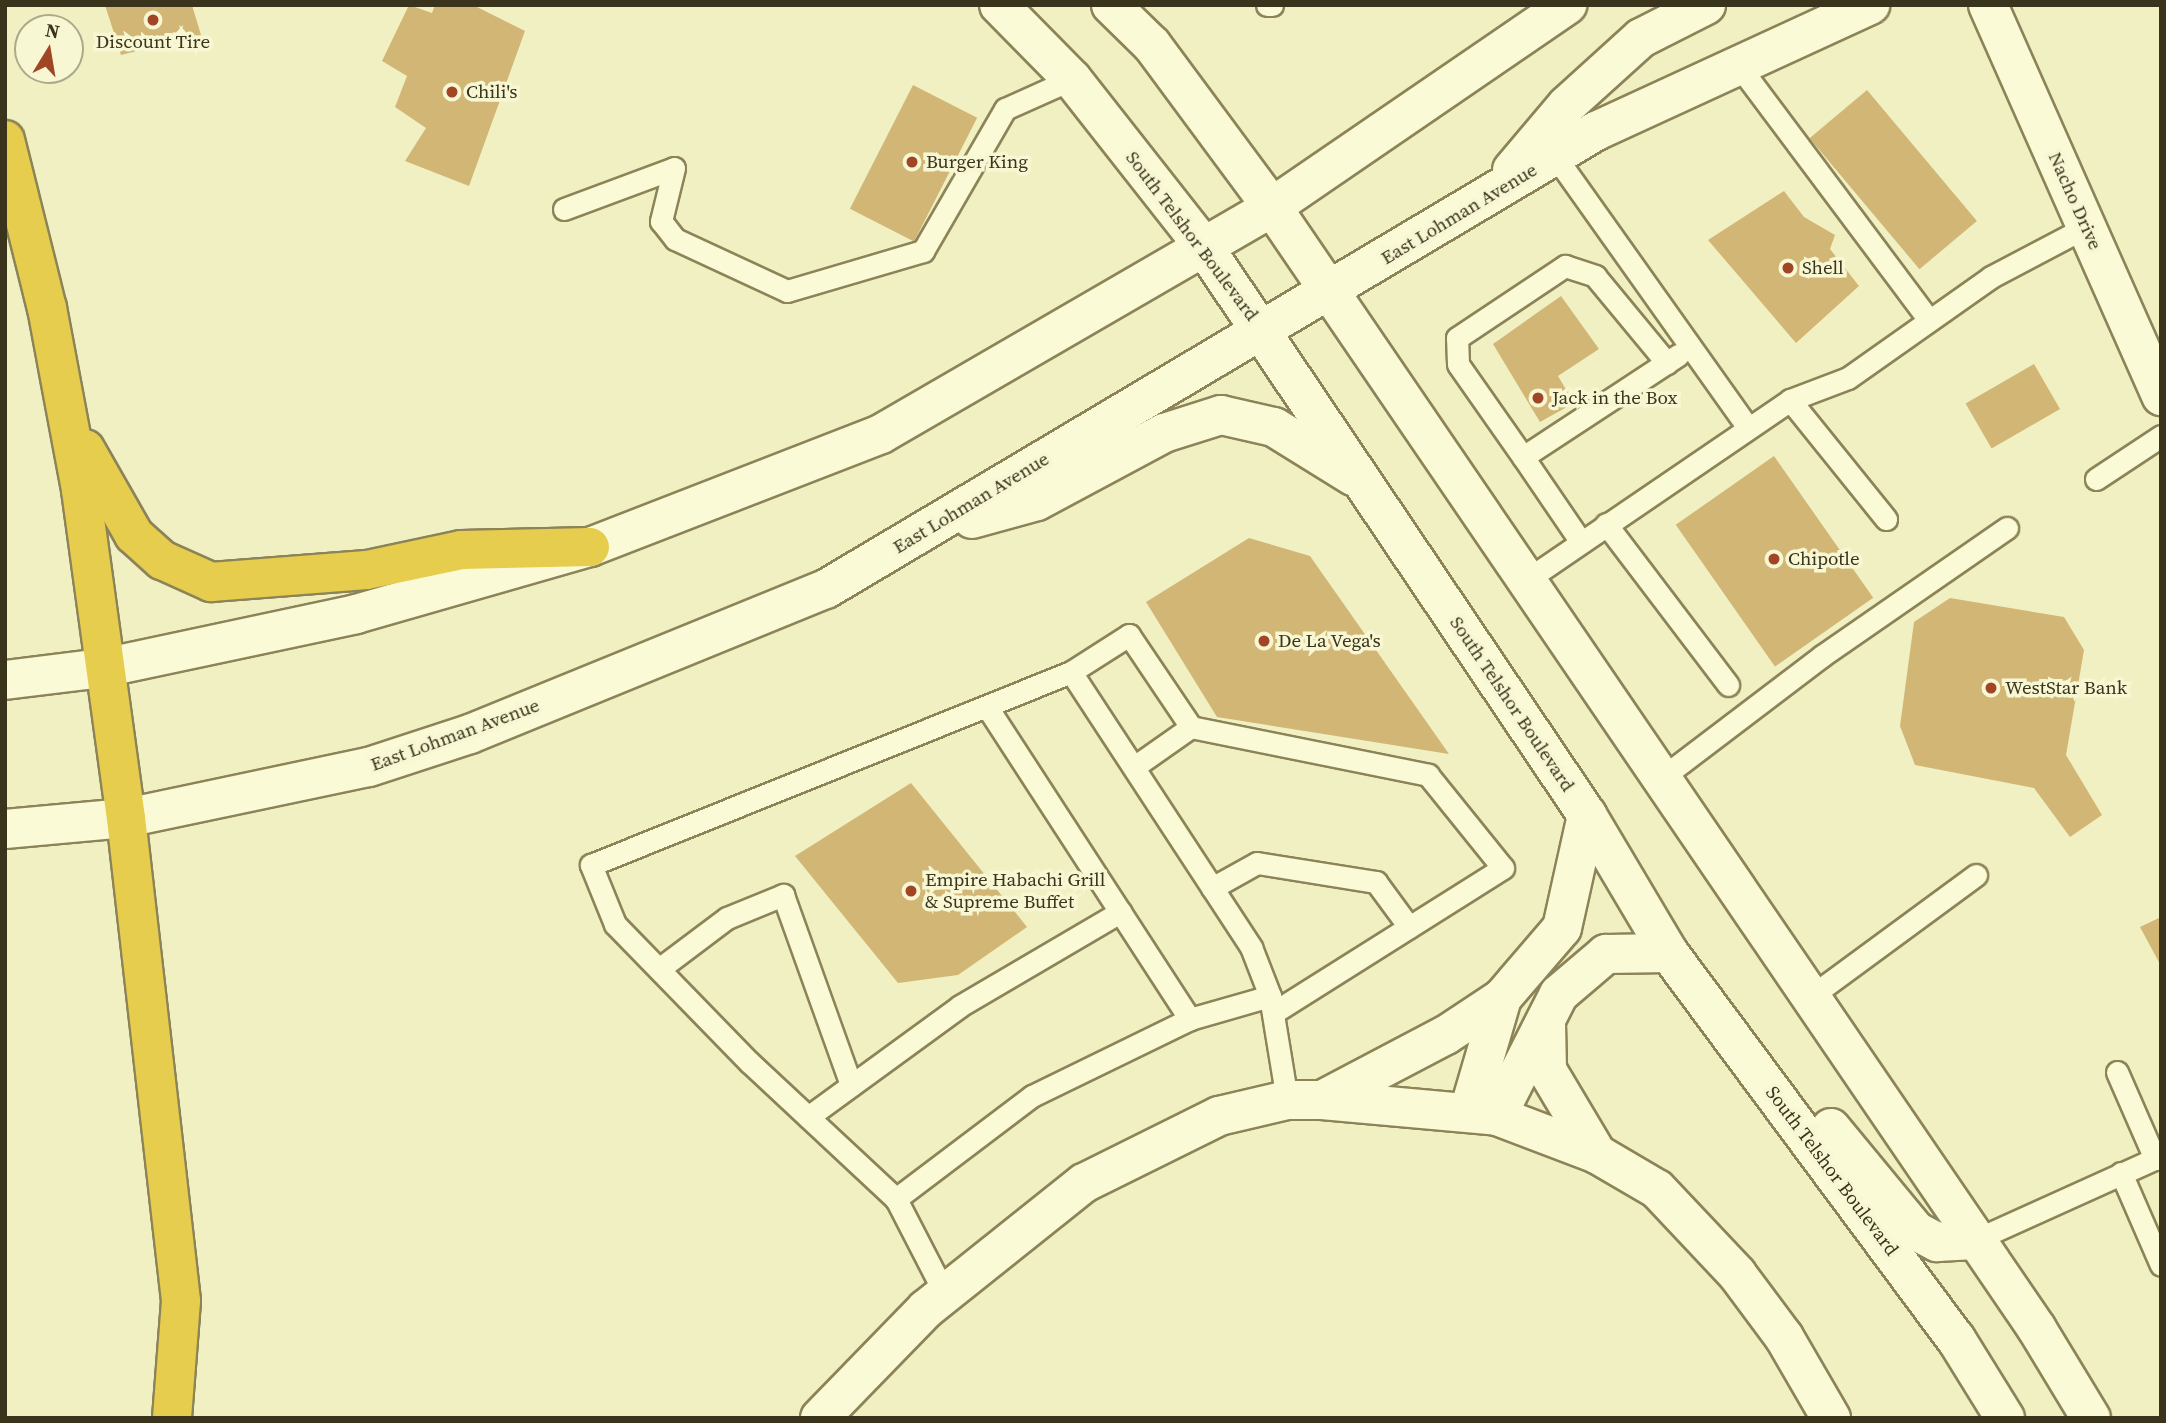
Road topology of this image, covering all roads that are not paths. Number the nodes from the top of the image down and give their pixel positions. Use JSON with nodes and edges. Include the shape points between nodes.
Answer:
{"nodes":[{"id":1,"x":999,"y":5,"type":"edge"},
{"id":2,"x":1111,"y":5,"type":"edge"},
{"id":3,"x":1267,"y":5,"type":"edge"},
{"id":4,"x":1272,"y":5,"type":"edge"},
{"id":5,"x":1567,"y":5,"type":"edge"},
{"id":6,"x":1706,"y":5,"type":"edge"},
{"id":7,"x":1870,"y":5,"type":"edge"},
{"id":8,"x":1988,"y":5,"type":"edge"},
{"id":9,"x":1739,"y":66,"type":"junction"},
{"id":10,"x":1072,"y":79,"type":"junction"},
{"id":11,"x":5,"y":140,"type":"edge"},
{"id":12,"x":1555,"y":156,"type":"junction"},
{"id":13,"x":1490,"y":195,"type":"junction"},
{"id":14,"x":1272,"y":207,"type":"junction"},
{"id":15,"x":564,"y":209,"type":"dead end"},
{"id":16,"x":2086,"y":227,"type":"junction"},
{"id":17,"x":1204,"y":247,"type":"junction"},
{"id":18,"x":1328,"y":291,"type":"junction"},
{"id":19,"x":1928,"y":319,"type":"junction"},
{"id":20,"x":1262,"y":332,"type":"junction"},
{"id":21,"x":1691,"y":346,"type":"junction"},
{"id":22,"x":1667,"y":363,"type":"junction"},
{"id":23,"x":2161,"y":397,"type":"edge"},
{"id":24,"x":1790,"y":400,"type":"junction"},
{"id":25,"x":67,"y":414,"type":"junction"},
{"id":26,"x":1746,"y":425,"type":"junction"},
{"id":27,"x":2161,"y":436,"type":"edge"},
{"id":28,"x":1523,"y":457,"type":"junction"},
{"id":29,"x":2096,"y":479,"type":"dead end"},
{"id":30,"x":1363,"y":482,"type":"junction"},
{"id":31,"x":1886,"y":519,"type":"dead end"},
{"id":32,"x":1606,"y":524,"type":"junction"},
{"id":33,"x":2007,"y":528,"type":"dead end"},
{"id":34,"x":919,"y":534,"type":"junction"},
{"id":35,"x":1581,"y":542,"type":"junction"},
{"id":36,"x":590,"y":547,"type":"junction"},
{"id":37,"x":1525,"y":581,"type":"junction"},
{"id":38,"x":103,"y":668,"type":"junction"},
{"id":39,"x":1071,"y":672,"type":"junction"},
{"id":40,"x":5,"y":680,"type":"edge"},
{"id":41,"x":1728,"y":685,"type":"dead end"},
{"id":42,"x":989,"y":710,"type":"junction"},
{"id":43,"x":1191,"y":727,"type":"junction"},
{"id":44,"x":1134,"y":767,"type":"junction"},
{"id":45,"x":1660,"y":779,"type":"junction"},
{"id":46,"x":1587,"y":816,"type":"junction"},
{"id":47,"x":126,"y":818,"type":"junction"},
{"id":48,"x":5,"y":829,"type":"edge"},
{"id":49,"x":1976,"y":876,"type":"dead end"},
{"id":50,"x":1213,"y":888,"type":"junction"},
{"id":51,"x":1120,"y":912,"type":"junction"},
{"id":52,"x":1409,"y":927,"type":"junction"},
{"id":53,"x":1669,"y":953,"type":"junction"},
{"id":54,"x":659,"y":969,"type":"junction"},
{"id":55,"x":1810,"y":996,"type":"junction"},
{"id":56,"x":1502,"y":998,"type":"junction"},
{"id":57,"x":1272,"y":1004,"type":"junction"},
{"id":58,"x":1714,"y":1013,"type":"junction"},
{"id":59,"x":1190,"y":1019,"type":"junction"},
{"id":60,"x":1546,"y":1019,"type":"junction"},
{"id":61,"x":2117,"y":1072,"type":"dead end"},
{"id":62,"x":851,"y":1085,"type":"junction"},
{"id":63,"x":1305,"y":1100,"type":"junction"},
{"id":64,"x":1483,"y":1114,"type":"junction"},
{"id":65,"x":808,"y":1117,"type":"junction"},
{"id":66,"x":1597,"y":1154,"type":"junction"},
{"id":67,"x":2158,"y":1157,"type":"edge"},
{"id":68,"x":2121,"y":1173,"type":"junction"},
{"id":69,"x":896,"y":1199,"type":"junction"},
{"id":70,"x":1975,"y":1240,"type":"junction"},
{"id":71,"x":2161,"y":1265,"type":"edge"},
{"id":72,"x":945,"y":1294,"type":"junction"},
{"id":73,"x":172,"y":1418,"type":"edge"},
{"id":74,"x":820,"y":1418,"type":"edge"},
{"id":75,"x":1830,"y":1418,"type":"edge"},
{"id":76,"x":2005,"y":1418,"type":"edge"},
{"id":77,"x":2091,"y":1418,"type":"edge"}],
"edges":[{"from":1,"to":10,"type":"main road","name":"South Telshor Boulevard"},
{"from":2,"to":14,"type":"main road","via":[[1152,46]]},
{"from":3,"to":4,"type":"lane"},
{"from":5,"to":14,"type":"main road"},
{"from":6,"to":13,"type":"main road","via":[[1641,38],[1567,104]]},
{"from":7,"to":9,"type":"main road","name":"East Lohman Avenue"},
{"from":8,"to":16,"type":"main road","name":"Nacho Drive"},
{"from":9,"to":12,"type":"main road","name":"East Lohman Avenue"},
{"from":9,"to":19,"type":"lane"},
{"from":10,"to":15,"type":"lane","via":[[1005,109],[923,251],[787,291],[675,239],[661,221],[674,168]]},
{"from":10,"to":17,"type":"main road","name":"South Telshor Boulevard"},
{"from":11,"to":25,"type":"highway"},
{"from":12,"to":13,"type":"main road","name":"East Lohman Avenue"},
{"from":12,"to":21,"type":"lane"},
{"from":13,"to":18,"type":"main road","name":"East Lohman Avenue"},
{"from":14,"to":17,"type":"main road"},
{"from":14,"to":18,"type":"main road"},
{"from":16,"to":19,"type":"lane","via":[[1991,277]]},
{"from":16,"to":23,"type":"main road","name":"Nacho Drive"},
{"from":17,"to":20,"type":"main road","name":"South Telshor Boulevard"},
{"from":17,"to":36,"type":"main road","via":[[881,435]]},
{"from":18,"to":20,"type":"main road","name":"East Lohman Avenue"},
{"from":18,"to":37,"type":"main road"},
{"from":19,"to":24,"type":"lane","via":[[1848,377]]},
{"from":20,"to":30,"type":"main road","name":"South Telshor Boulevard"},
{"from":20,"to":34,"type":"main road","name":"East Lohman Avenue"},
{"from":21,"to":22,"type":"lane"},
{"from":21,"to":26,"type":"lane"},
{"from":22,"to":28,"type":"lane"},
{"from":22,"to":28,"type":"lane","via":[[1595,276],[1564,266],[1457,338],[1458,364]]},
{"from":24,"to":26,"type":"lane"},
{"from":24,"to":31,"type":"lane"},
{"from":25,"to":36,"type":"highway","via":[[134,535],[162,560],[211,582],[367,570],[461,550]]},
{"from":25,"to":38,"type":"highway"},
{"from":26,"to":32,"type":"lane"},
{"from":27,"to":29,"type":"lane"},
{"from":28,"to":35,"type":"lane"},
{"from":30,"to":34,"type":"main road","via":[[1274,427],[1221,415],[1164,433],[1037,501]]},
{"from":30,"to":46,"type":"main road","name":"South Telshor Boulevard"},
{"from":32,"to":35,"type":"lane"},
{"from":32,"to":41,"type":"lane"},
{"from":33,"to":45,"type":"lane","via":[[1822,656]]},
{"from":34,"to":47,"type":"main road","name":"East Lohman Avenue","via":[[826,589],[470,734],[369,766]]},
{"from":35,"to":37,"type":"lane"},
{"from":36,"to":38,"type":"main road","via":[[356,614]]},
{"from":37,"to":45,"type":"main road"},
{"from":38,"to":40,"type":"main road"},
{"from":38,"to":47,"type":"highway"},
{"from":39,"to":42,"type":"lane"},
{"from":39,"to":43,"type":"lane","via":[[1129,635]]},
{"from":39,"to":44,"type":"lane"},
{"from":42,"to":51,"type":"lane"},
{"from":42,"to":54,"type":"lane","via":[[591,865],[615,924]]},
{"from":43,"to":44,"type":"lane"},
{"from":43,"to":52,"type":"lane","via":[[1428,775],[1503,868]]},
{"from":44,"to":50,"type":"lane"},
{"from":45,"to":55,"type":"main road"},
{"from":46,"to":53,"type":"main road","name":"South Telshor Boulevard"},
{"from":46,"to":56,"type":"main road","via":[[1562,928]]},
{"from":47,"to":48,"type":"main road","name":"East Lohman Avenue"},
{"from":47,"to":73,"type":"highway","via":[[181,1301]]},
{"from":49,"to":55,"type":"lane"},
{"from":50,"to":52,"type":"lane","via":[[1257,863],[1376,882]]},
{"from":50,"to":57,"type":"lane","via":[[1251,947]]},
{"from":51,"to":59,"type":"lane"},
{"from":51,"to":62,"type":"lane","via":[[960,1006]]},
{"from":52,"to":57,"type":"lane"},
{"from":53,"to":58,"type":"main road","name":"South Telshor Boulevard"},
{"from":53,"to":60,"type":"main road","via":[[1606,954],[1559,994]]},
{"from":54,"to":62,"type":"lane","via":[[727,918],[783,895]]},
{"from":54,"to":65,"type":"lane"},
{"from":55,"to":70,"type":"main road"},
{"from":56,"to":63,"type":"main road","via":[[1446,1035]]},
{"from":56,"to":64,"type":"main road"},
{"from":57,"to":59,"type":"lane"},
{"from":57,"to":63,"type":"lane"},
{"from":58,"to":70,"type":"main road","via":[[1759,1038],[1916,1231],[1937,1242]]},
{"from":58,"to":76,"type":"main road","name":"South Telshor Boulevard","via":[[1956,1339]]},
{"from":59,"to":69,"type":"lane","via":[[1032,1096]]},
{"from":60,"to":64,"type":"main road"},
{"from":60,"to":66,"type":"main road","via":[[1547,1070]]},
{"from":61,"to":67,"type":"lane"},
{"from":62,"to":65,"type":"lane"},
{"from":63,"to":64,"type":"main road"},
{"from":63,"to":72,"type":"main road","via":[[1219,1116],[1084,1183]]},
{"from":64,"to":66,"type":"main road"},
{"from":65,"to":69,"type":"lane"},
{"from":66,"to":75,"type":"main road","via":[[1657,1189],[1737,1274],[1784,1337]]},
{"from":67,"to":68,"type":"lane"},
{"from":68,"to":70,"type":"lane"},
{"from":68,"to":71,"type":"lane"},
{"from":69,"to":72,"type":"lane"},
{"from":70,"to":77,"type":"main road"},
{"from":72,"to":74,"type":"main road"}]}
